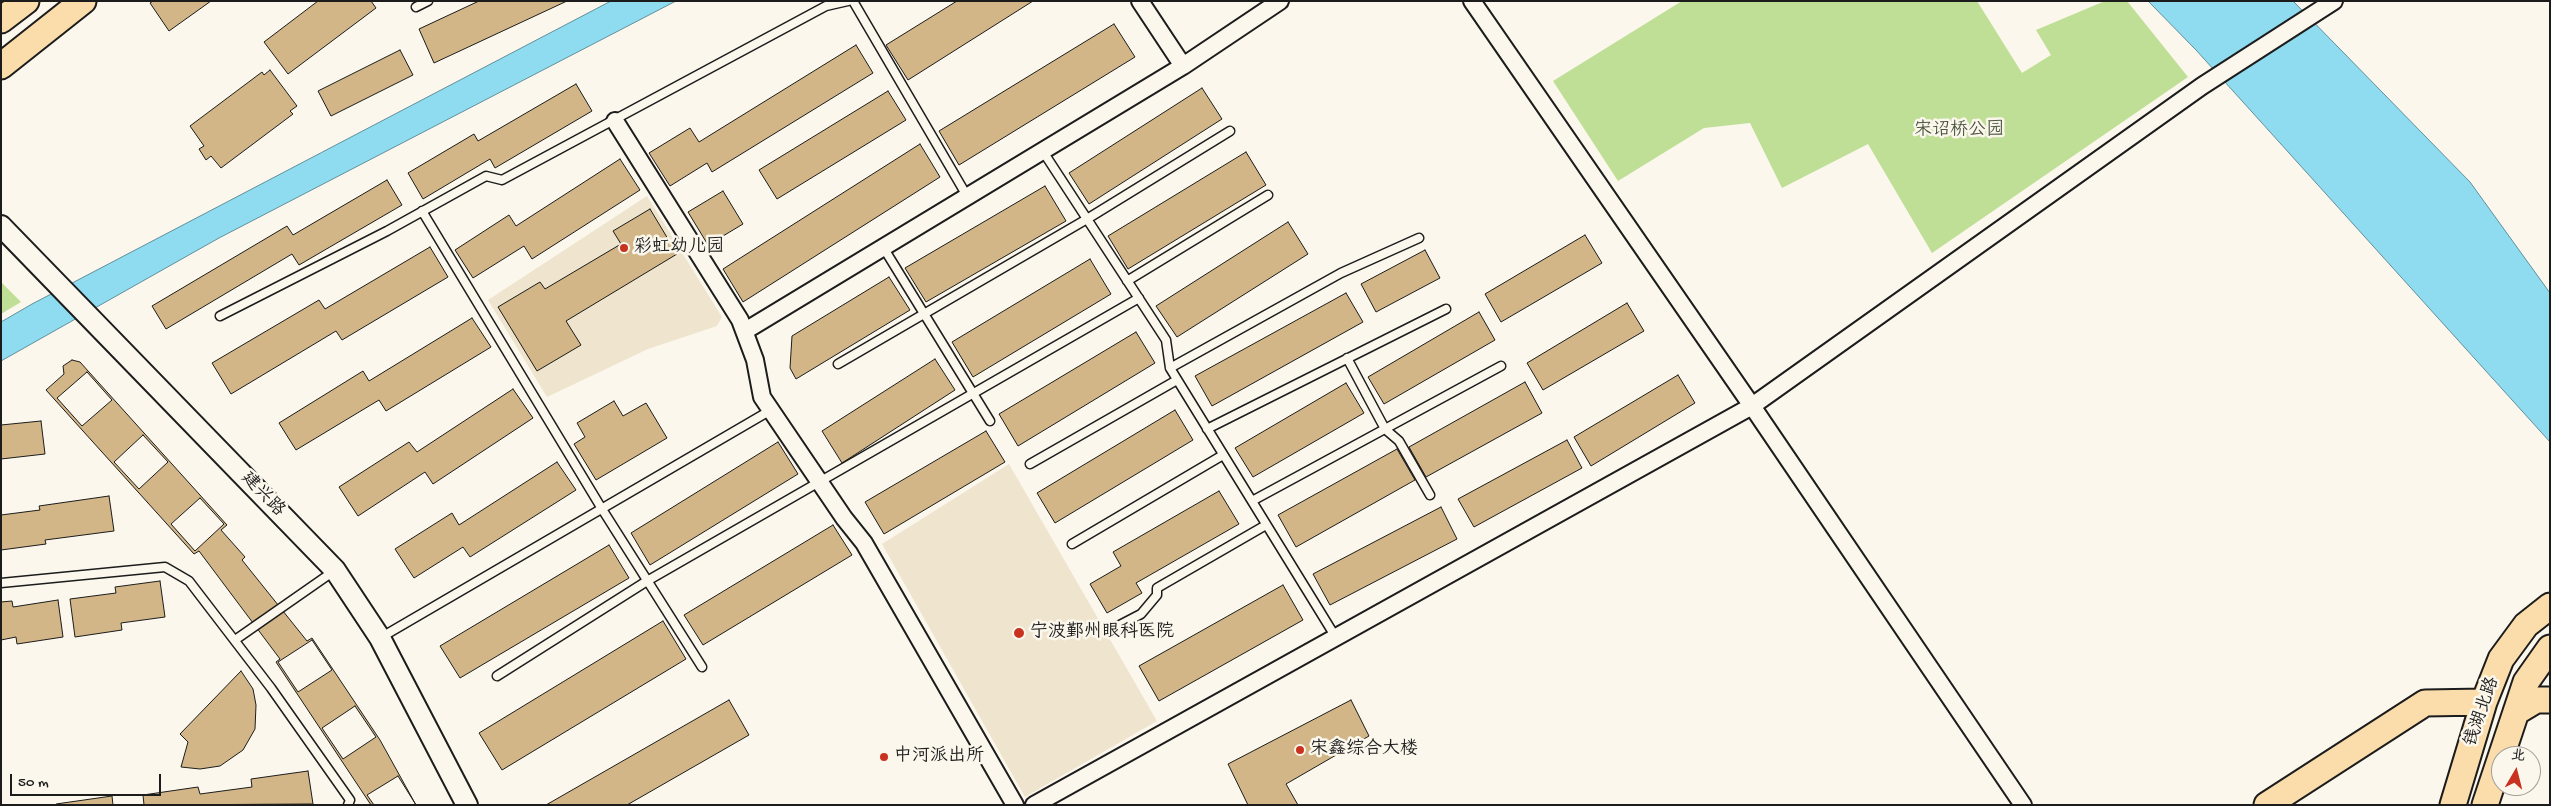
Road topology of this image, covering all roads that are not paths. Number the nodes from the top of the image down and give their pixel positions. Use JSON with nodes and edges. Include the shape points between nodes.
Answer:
{"nodes":[{"id":1,"x":26,"y":1,"type":"edge"},
{"id":2,"x":83,"y":1,"type":"edge"},
{"id":3,"x":428,"y":1,"type":"edge"},
{"id":4,"x":848,"y":1,"type":"edge"},
{"id":5,"x":853,"y":1,"type":"edge"},
{"id":6,"x":1140,"y":1,"type":"edge"},
{"id":7,"x":1280,"y":1,"type":"edge"},
{"id":8,"x":1472,"y":1,"type":"edge"},
{"id":9,"x":2334,"y":1,"type":"edge"},
{"id":10,"x":416,"y":7,"type":"dead end"},
{"id":11,"x":1,"y":20,"type":"edge"},
{"id":12,"x":1,"y":66,"type":"edge"},
{"id":13,"x":1183,"y":66,"type":"junction"},
{"id":14,"x":615,"y":121,"type":"junction"},
{"id":15,"x":1230,"y":130,"type":"dead end"},
{"id":16,"x":1042,"y":150,"type":"junction"},
{"id":17,"x":1268,"y":195,"type":"dead end"},
{"id":18,"x":967,"y":196,"type":"junction"},
{"id":19,"x":422,"y":211,"type":"junction"},
{"id":20,"x":1087,"y":219,"type":"junction"},
{"id":21,"x":1,"y":226,"type":"edge"},
{"id":22,"x":1419,"y":238,"type":"dead end"},
{"id":23,"x":883,"y":247,"type":"junction"},
{"id":24,"x":1127,"y":281,"type":"junction"},
{"id":25,"x":1139,"y":298,"type":"junction"},
{"id":26,"x":1446,"y":308,"type":"dead end"},
{"id":27,"x":925,"y":315,"type":"junction"},
{"id":28,"x":220,"y":316,"type":"dead end"},
{"id":29,"x":745,"y":331,"type":"junction"},
{"id":30,"x":1347,"y":358,"type":"junction"},
{"id":31,"x":838,"y":364,"type":"dead end"},
{"id":32,"x":1502,"y":366,"type":"dead end"},
{"id":33,"x":1170,"y":368,"type":"junction"},
{"id":34,"x":1177,"y":380,"type":"junction"},
{"id":35,"x":974,"y":394,"type":"junction"},
{"id":36,"x":1752,"y":406,"type":"junction"},
{"id":37,"x":771,"y":410,"type":"junction"},
{"id":38,"x":990,"y":421,"type":"dead end"},
{"id":39,"x":1208,"y":429,"type":"junction"},
{"id":40,"x":1385,"y":429,"type":"junction"},
{"id":41,"x":1223,"y":455,"type":"junction"},
{"id":42,"x":1030,"y":464,"type":"dead end"},
{"id":43,"x":820,"y":483,"type":"junction"},
{"id":44,"x":1430,"y":496,"type":"dead end"},
{"id":45,"x":1252,"y":501,"type":"junction"},
{"id":46,"x":602,"y":508,"type":"junction"},
{"id":47,"x":1266,"y":525,"type":"junction"},
{"id":48,"x":1072,"y":544,"type":"dead end"},
{"id":49,"x":336,"y":570,"type":"junction"},
{"id":50,"x":647,"y":581,"type":"junction"},
{"id":51,"x":1,"y":583,"type":"edge"},
{"id":52,"x":2550,"y":606,"type":"edge"},
{"id":53,"x":1116,"y":627,"type":"dead end"},
{"id":54,"x":1335,"y":636,"type":"junction"},
{"id":55,"x":380,"y":638,"type":"junction"},
{"id":56,"x":235,"y":640,"type":"junction"},
{"id":57,"x":2547,"y":650,"type":"edge"},
{"id":58,"x":702,"y":667,"type":"dead end"},
{"id":59,"x":497,"y":676,"type":"dead end"},
{"id":60,"x":2550,"y":700,"type":"edge"},
{"id":61,"x":2484,"y":702,"type":"junction"},
{"id":62,"x":2516,"y":712,"type":"junction"},
{"id":63,"x":351,"y":803,"type":"edge"},
{"id":64,"x":467,"y":805,"type":"edge"},
{"id":65,"x":1015,"y":805,"type":"edge"},
{"id":66,"x":1034,"y":805,"type":"edge"},
{"id":67,"x":2023,"y":805,"type":"edge"},
{"id":68,"x":2267,"y":805,"type":"edge"},
{"id":69,"x":2453,"y":805,"type":"edge"},
{"id":70,"x":2485,"y":805,"type":"edge"}],
"edges":[{"from":1,"to":11,"type":"main road"},
{"from":2,"to":12,"type":"main road"},
{"from":3,"to":10,"type":"lane"},
{"from":4,"to":14,"type":"lane","via":[[826,6]]},
{"from":5,"to":18,"type":"lane"},
{"from":6,"to":13,"type":"street"},
{"from":7,"to":13,"type":"street"},
{"from":8,"to":36,"type":"street"},
{"from":9,"to":36,"type":"street","via":[[2202,86]]},
{"from":13,"to":16,"type":"street"},
{"from":14,"to":19,"type":"lane","via":[[502,180],[486,176]]},
{"from":14,"to":29,"type":"street"},
{"from":15,"to":20,"type":"lane"},
{"from":16,"to":18,"type":"street"},
{"from":16,"to":20,"type":"lane"},
{"from":17,"to":24,"type":"lane"},
{"from":18,"to":23,"type":"street"},
{"from":19,"to":28,"type":"lane"},
{"from":19,"to":46,"type":"lane"},
{"from":20,"to":24,"type":"lane"},
{"from":20,"to":27,"type":"lane"},
{"from":21,"to":49,"type":"street","name":"建兴路"},
{"from":22,"to":33,"type":"lane","via":[[1341,272]]},
{"from":23,"to":27,"type":"lane"},
{"from":23,"to":29,"type":"street"},
{"from":24,"to":25,"type":"lane"},
{"from":25,"to":33,"type":"lane","via":[[1166,340]]},
{"from":25,"to":35,"type":"lane"},
{"from":26,"to":30,"type":"lane"},
{"from":27,"to":31,"type":"lane"},
{"from":27,"to":35,"type":"lane"},
{"from":29,"to":37,"type":"street","via":[[762,397]]},
{"from":30,"to":39,"type":"lane"},
{"from":30,"to":40,"type":"lane"},
{"from":32,"to":40,"type":"lane"},
{"from":33,"to":34,"type":"lane"},
{"from":34,"to":39,"type":"lane"},
{"from":34,"to":42,"type":"lane"},
{"from":35,"to":38,"type":"lane"},
{"from":35,"to":43,"type":"lane"},
{"from":36,"to":54,"type":"street"},
{"from":36,"to":67,"type":"street"},
{"from":37,"to":43,"type":"street"},
{"from":37,"to":46,"type":"lane"},
{"from":39,"to":41,"type":"lane"},
{"from":40,"to":44,"type":"lane","via":[[1399,442]]},
{"from":40,"to":45,"type":"lane"},
{"from":41,"to":45,"type":"lane"},
{"from":41,"to":48,"type":"lane"},
{"from":43,"to":50,"type":"lane"},
{"from":43,"to":65,"type":"street","via":[[864,543]]},
{"from":45,"to":47,"type":"lane"},
{"from":46,"to":50,"type":"lane"},
{"from":46,"to":55,"type":"lane"},
{"from":47,"to":53,"type":"lane","via":[[1156,588],[1157,595],[1141,614]]},
{"from":47,"to":54,"type":"lane"},
{"from":49,"to":55,"type":"street","name":"建兴路"},
{"from":49,"to":56,"type":"lane"},
{"from":50,"to":58,"type":"lane"},
{"from":50,"to":59,"type":"lane"},
{"from":51,"to":56,"type":"lane","via":[[165,567],[189,581]]},
{"from":52,"to":61,"type":"main road","name":"钱湖北路","via":[[2526,625],[2501,659]]},
{"from":54,"to":66,"type":"street"},
{"from":55,"to":64,"type":"street","name":"建兴路"},
{"from":56,"to":63,"type":"lane"},
{"from":57,"to":62,"type":"main road","name":"钱湖北路","via":[[2526,682]]},
{"from":60,"to":62,"type":"main road","via":[[2536,700]]},
{"from":61,"to":68,"type":"main road","via":[[2425,703]]},
{"from":61,"to":69,"type":"main road","name":"钱湖北路"},
{"from":62,"to":70,"type":"main road","name":"钱湖北路"}]}
